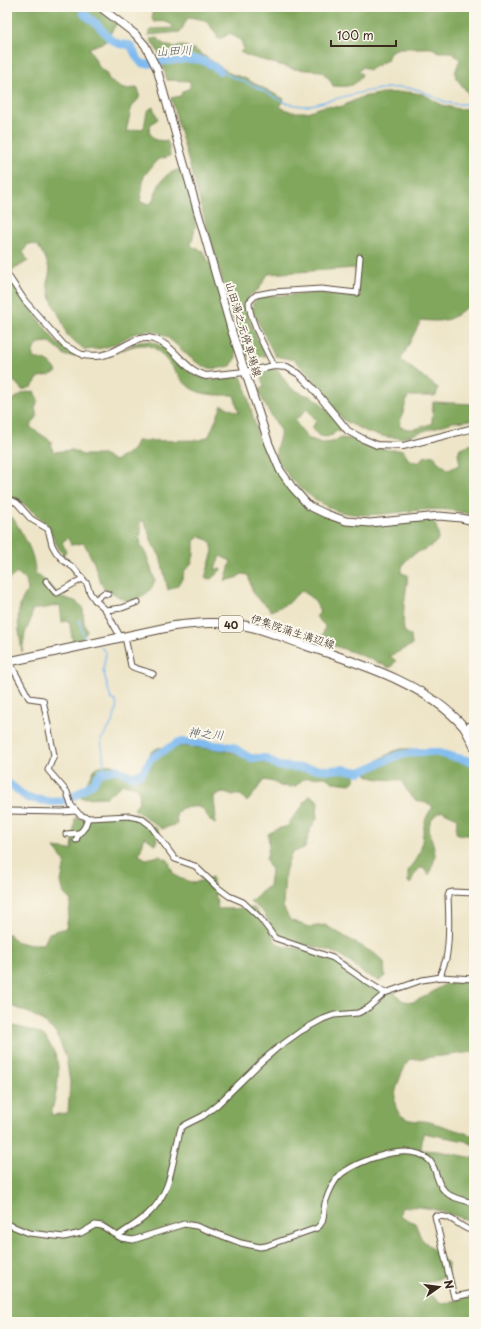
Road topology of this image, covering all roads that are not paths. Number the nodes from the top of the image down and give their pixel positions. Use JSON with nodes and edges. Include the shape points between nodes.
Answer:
{"nodes":[{"id":1,"x":100,"y":7,"type":"edge"},
{"id":2,"x":360,"y":257,"type":"dead end"},
{"id":3,"x":7,"y":274,"type":"edge"},
{"id":4,"x":83,"y":355,"type":"joint"},
{"id":5,"x":274,"y":366,"type":"junction"},
{"id":6,"x":245,"y":372,"type":"junction"},
{"id":7,"x":474,"y":428,"type":"edge"},
{"id":8,"x":7,"y":498,"type":"edge"},
{"id":9,"x":474,"y":521,"type":"edge"},
{"id":10,"x":82,"y":578,"type":"junction"},
{"id":11,"x":46,"y":581,"type":"dead end"},
{"id":12,"x":108,"y":594,"type":"dead end"},
{"id":13,"x":95,"y":600,"type":"junction"},
{"id":14,"x":138,"y":602,"type":"dead end"},
{"id":15,"x":106,"y":610,"type":"junction"},
{"id":16,"x":123,"y":638,"type":"junction"},
{"id":17,"x":8,"y":661,"type":"edge"},
{"id":18,"x":153,"y":674,"type":"dead end"},
{"id":19,"x":474,"y":724,"type":"edge"},
{"id":20,"x":465,"y":729,"type":"junction"},
{"id":21,"x":474,"y":746,"type":"edge"},
{"id":22,"x":7,"y":811,"type":"edge"},
{"id":23,"x":76,"y":811,"type":"junction"},
{"id":24,"x":88,"y":818,"type":"junction"},
{"id":25,"x":78,"y":833,"type":"junction"},
{"id":26,"x":66,"y":834,"type":"dead end"},
{"id":27,"x":76,"y":840,"type":"dead end"},
{"id":28,"x":474,"y":893,"type":"edge"},
{"id":29,"x":442,"y":977,"type":"junction"},
{"id":30,"x":474,"y":979,"type":"edge"},
{"id":31,"x":385,"y":993,"type":"junction"},
{"id":32,"x":474,"y":1203,"type":"edge"},
{"id":33,"x":7,"y":1224,"type":"edge"},
{"id":34,"x":474,"y":1230,"type":"edge"},
{"id":35,"x":118,"y":1236,"type":"junction"},
{"id":36,"x":474,"y":1293,"type":"edge"}],
"edges":[{"from":1,"to":6,"type":"main road","name":"山田湯之元停車場線","via":[[135,34],[145,45],[157,69]]},
{"from":2,"to":5,"type":"street","via":[[357,293],[321,289],[272,292],[256,295],[249,302],[256,326]]},
{"from":3,"to":4,"type":"street","via":[[25,300],[64,345]]},
{"from":4,"to":6,"type":"street","via":[[106,355],[136,340],[147,338],[166,345],[191,369],[200,374],[206,376]]},
{"from":5,"to":6,"type":"street"},
{"from":5,"to":7,"type":"street","via":[[287,367],[299,374],[348,431],[377,445],[403,446]]},
{"from":6,"to":9,"type":"main road","name":"山田湯之元停車場線","via":[[280,470],[309,506],[346,521],[370,523],[439,516]]},
{"from":8,"to":10,"type":"street","via":[[18,503],[31,519],[48,529],[56,552]]},
{"from":10,"to":11,"type":"street","via":[[57,593]]},
{"from":10,"to":13,"type":"street"},
{"from":12,"to":13,"type":"street","via":[[104,593]]},
{"from":13,"to":15,"type":"street"},
{"from":14,"to":15,"type":"street"},
{"from":15,"to":16,"type":"street"},
{"from":16,"to":17,"type":"main road","name":"伊集院蒲生溝辺線","number":"40"},
{"from":16,"to":18,"type":"street","via":[[131,666]]},
{"from":16,"to":20,"type":"main road","name":"伊集院蒲生溝辺線","number":"40","via":[[174,626],[201,623],[252,628],[405,682],[441,707]]},
{"from":17,"to":23,"type":"street","via":[[29,698],[43,700],[54,755],[48,770],[67,792]]},
{"from":19,"to":20,"type":"main road"},
{"from":20,"to":21,"type":"main road","name":"伊集院蒲生溝辺線","number":"40"},
{"from":22,"to":23,"type":"street"},
{"from":23,"to":24,"type":"street"},
{"from":24,"to":25,"type":"street","via":[[83,831]]},
{"from":24,"to":31,"type":"street","via":[[129,816],[142,819],[150,825],[175,859],[195,866],[217,888],[243,902],[260,918],[275,938],[333,958]]},
{"from":25,"to":26,"type":"street"},
{"from":25,"to":27,"type":"street"},
{"from":28,"to":29,"type":"street","via":[[449,893],[446,960],[441,969]]},
{"from":29,"to":30,"type":"street"},
{"from":29,"to":31,"type":"street","via":[[422,980]]},
{"from":31,"to":35,"type":"street","via":[[358,1013],[334,1015],[301,1031],[261,1062],[217,1105],[185,1124],[181,1128],[170,1178],[159,1203]]},
{"from":32,"to":35,"type":"street","via":[[444,1192],[432,1163],[424,1155],[392,1153],[358,1163],[340,1176],[325,1203],[321,1225],[317,1228],[266,1246],[252,1246],[184,1224],[133,1240]]},
{"from":33,"to":35,"type":"street","via":[[29,1234],[64,1238],[95,1225],[102,1226]]},
{"from":34,"to":36,"type":"street","via":[[466,1229],[450,1217],[435,1216],[454,1298]]}]}
